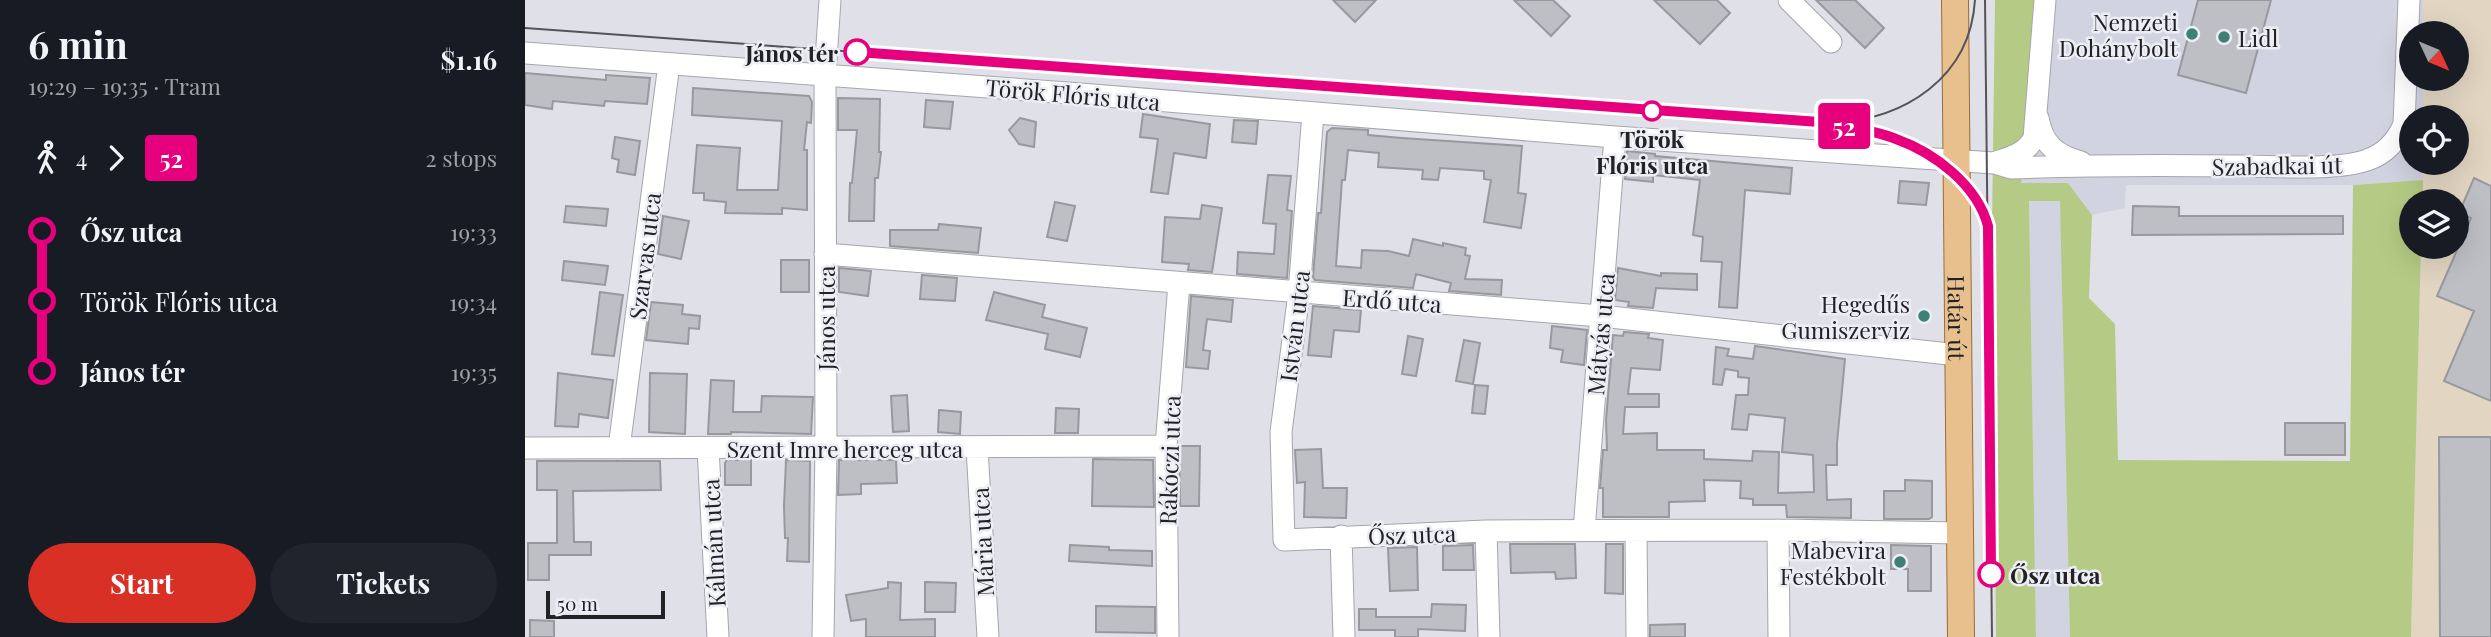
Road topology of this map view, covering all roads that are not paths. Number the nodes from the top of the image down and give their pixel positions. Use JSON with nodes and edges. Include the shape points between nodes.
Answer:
{"nodes":[{"id":1,"x":830,"y":0,"type":"edge"},
{"id":2,"x":1789,"y":0,"type":"edge"},
{"id":3,"x":1955,"y":0,"type":"edge"},
{"id":4,"x":2045,"y":0,"type":"edge"},
{"id":5,"x":2409,"y":0,"type":"edge"},
{"id":6,"x":1831,"y":42,"type":"dead end"},
{"id":7,"x":525,"y":53,"type":"edge"},
{"id":8,"x":669,"y":64,"type":"junction"},
{"id":9,"x":825,"y":75,"type":"junction"},
{"id":10,"x":1313,"y":113,"type":"junction"},
{"id":11,"x":2038,"y":113,"type":"junction"},
{"id":12,"x":1615,"y":137,"type":"junction"},
{"id":13,"x":1956,"y":159,"type":"junction"},
{"id":14,"x":1994,"y":163,"type":"junction"},
{"id":15,"x":2093,"y":165,"type":"junction"},
{"id":16,"x":825,"y":254,"type":"junction"},
{"id":17,"x":1179,"y":283,"type":"junction"},
{"id":18,"x":1299,"y":293,"type":"junction"},
{"id":19,"x":1601,"y":316,"type":"junction"},
{"id":20,"x":1958,"y":355,"type":"junction"},
{"id":21,"x":1166,"y":446,"type":"junction"},
{"id":22,"x":525,"y":448,"type":"edge"},
{"id":23,"x":619,"y":448,"type":"junction"},
{"id":24,"x":708,"y":448,"type":"junction"},
{"id":25,"x":826,"y":448,"type":"junction"},
{"id":26,"x":977,"y":448,"type":"junction"},
{"id":27,"x":1584,"y":530,"type":"junction"},
{"id":28,"x":1778,"y":530,"type":"junction"},
{"id":29,"x":1486,"y":531,"type":"junction"},
{"id":30,"x":1636,"y":531,"type":"junction"},
{"id":31,"x":1961,"y":533,"type":"junction"},
{"id":32,"x":1341,"y":536,"type":"junction"},
{"id":33,"x":1284,"y":540,"type":"joint"},
{"id":34,"x":718,"y":637,"type":"edge"},
{"id":35,"x":823,"y":637,"type":"edge"},
{"id":36,"x":988,"y":637,"type":"edge"},
{"id":37,"x":1168,"y":637,"type":"edge"},
{"id":38,"x":1344,"y":637,"type":"edge"},
{"id":39,"x":1489,"y":637,"type":"edge"},
{"id":40,"x":1637,"y":637,"type":"edge"},
{"id":41,"x":1779,"y":637,"type":"edge"},
{"id":42,"x":1961,"y":637,"type":"edge"}],
"edges":[{"from":1,"to":9,"type":"street","name":"János utca"},
{"from":2,"to":6,"type":"street"},
{"from":3,"to":13,"type":"main road","name":"Határ út"},
{"from":4,"to":11,"type":"street"},
{"from":5,"to":15,"type":"street","name":"Szabadkai út","via":[[2403,124],[2394,141],[2377,156],[2330,165]]},
{"from":7,"to":8,"type":"street","name":"Török Flóris utca"},
{"from":8,"to":9,"type":"street","name":"Török Flóris utca"},
{"from":8,"to":23,"type":"street","name":"Szarvas utca"},
{"from":9,"to":10,"type":"street","name":"Török Flóris utca"},
{"from":9,"to":16,"type":"street","name":"János utca"},
{"from":10,"to":12,"type":"street","name":"Török Flóris utca"},
{"from":10,"to":18,"type":"street","name":"István utca"},
{"from":11,"to":14,"type":"street","via":[[2031,143],[2020,153]]},
{"from":11,"to":15,"type":"street","name":"Szabadkai út","via":[[2044,137],[2055,152]]},
{"from":12,"to":13,"type":"street","name":"Török Flóris utca"},
{"from":12,"to":19,"type":"street","name":"Mátyás utca"},
{"from":13,"to":14,"type":"street","name":"Szabadkai út"},
{"from":13,"to":20,"type":"main road","name":"Határ út"},
{"from":14,"to":15,"type":"street","name":"Szabadkai út","via":[[2011,168]]},
{"from":16,"to":17,"type":"street","name":"Erdő utca"},
{"from":16,"to":25,"type":"street","name":"János utca"},
{"from":17,"to":18,"type":"street","name":"Erdő utca"},
{"from":17,"to":21,"type":"street","name":"Rákóczi utca"},
{"from":18,"to":19,"type":"street","name":"Erdő utca"},
{"from":18,"to":33,"type":"street","name":"István utca","via":[[1281,432]]},
{"from":19,"to":20,"type":"street","name":"Erdő utca"},
{"from":19,"to":27,"type":"street","name":"Mátyás utca"},
{"from":20,"to":31,"type":"main road","name":"Határ út"},
{"from":21,"to":26,"type":"street","name":"Szent Imre herceg utca"},
{"from":21,"to":37,"type":"street","name":"Rákóczi utca"},
{"from":22,"to":23,"type":"street","name":"Szent Imre herceg utca"},
{"from":23,"to":24,"type":"street","name":"Szent Imre herceg utca"},
{"from":24,"to":25,"type":"street","name":"Szent Imre herceg utca"},
{"from":24,"to":34,"type":"street","name":"Kálmán utca"},
{"from":25,"to":26,"type":"street","name":"Szent Imre herceg utca"},
{"from":25,"to":35,"type":"street","name":"János utca"},
{"from":26,"to":36,"type":"street","name":"Mária utca"},
{"from":27,"to":29,"type":"street","name":"Ősz utca"},
{"from":27,"to":30,"type":"street","name":"Ősz utca"},
{"from":28,"to":30,"type":"street","name":"Ősz utca"},
{"from":28,"to":31,"type":"street","name":"Ősz utca"},
{"from":28,"to":41,"type":"street"},
{"from":29,"to":32,"type":"street","name":"Ősz utca"},
{"from":29,"to":39,"type":"street"},
{"from":30,"to":40,"type":"street"},
{"from":31,"to":42,"type":"main road","name":"Határ út"},
{"from":32,"to":33,"type":"street","name":"Ősz utca"},
{"from":32,"to":38,"type":"street"}]}
